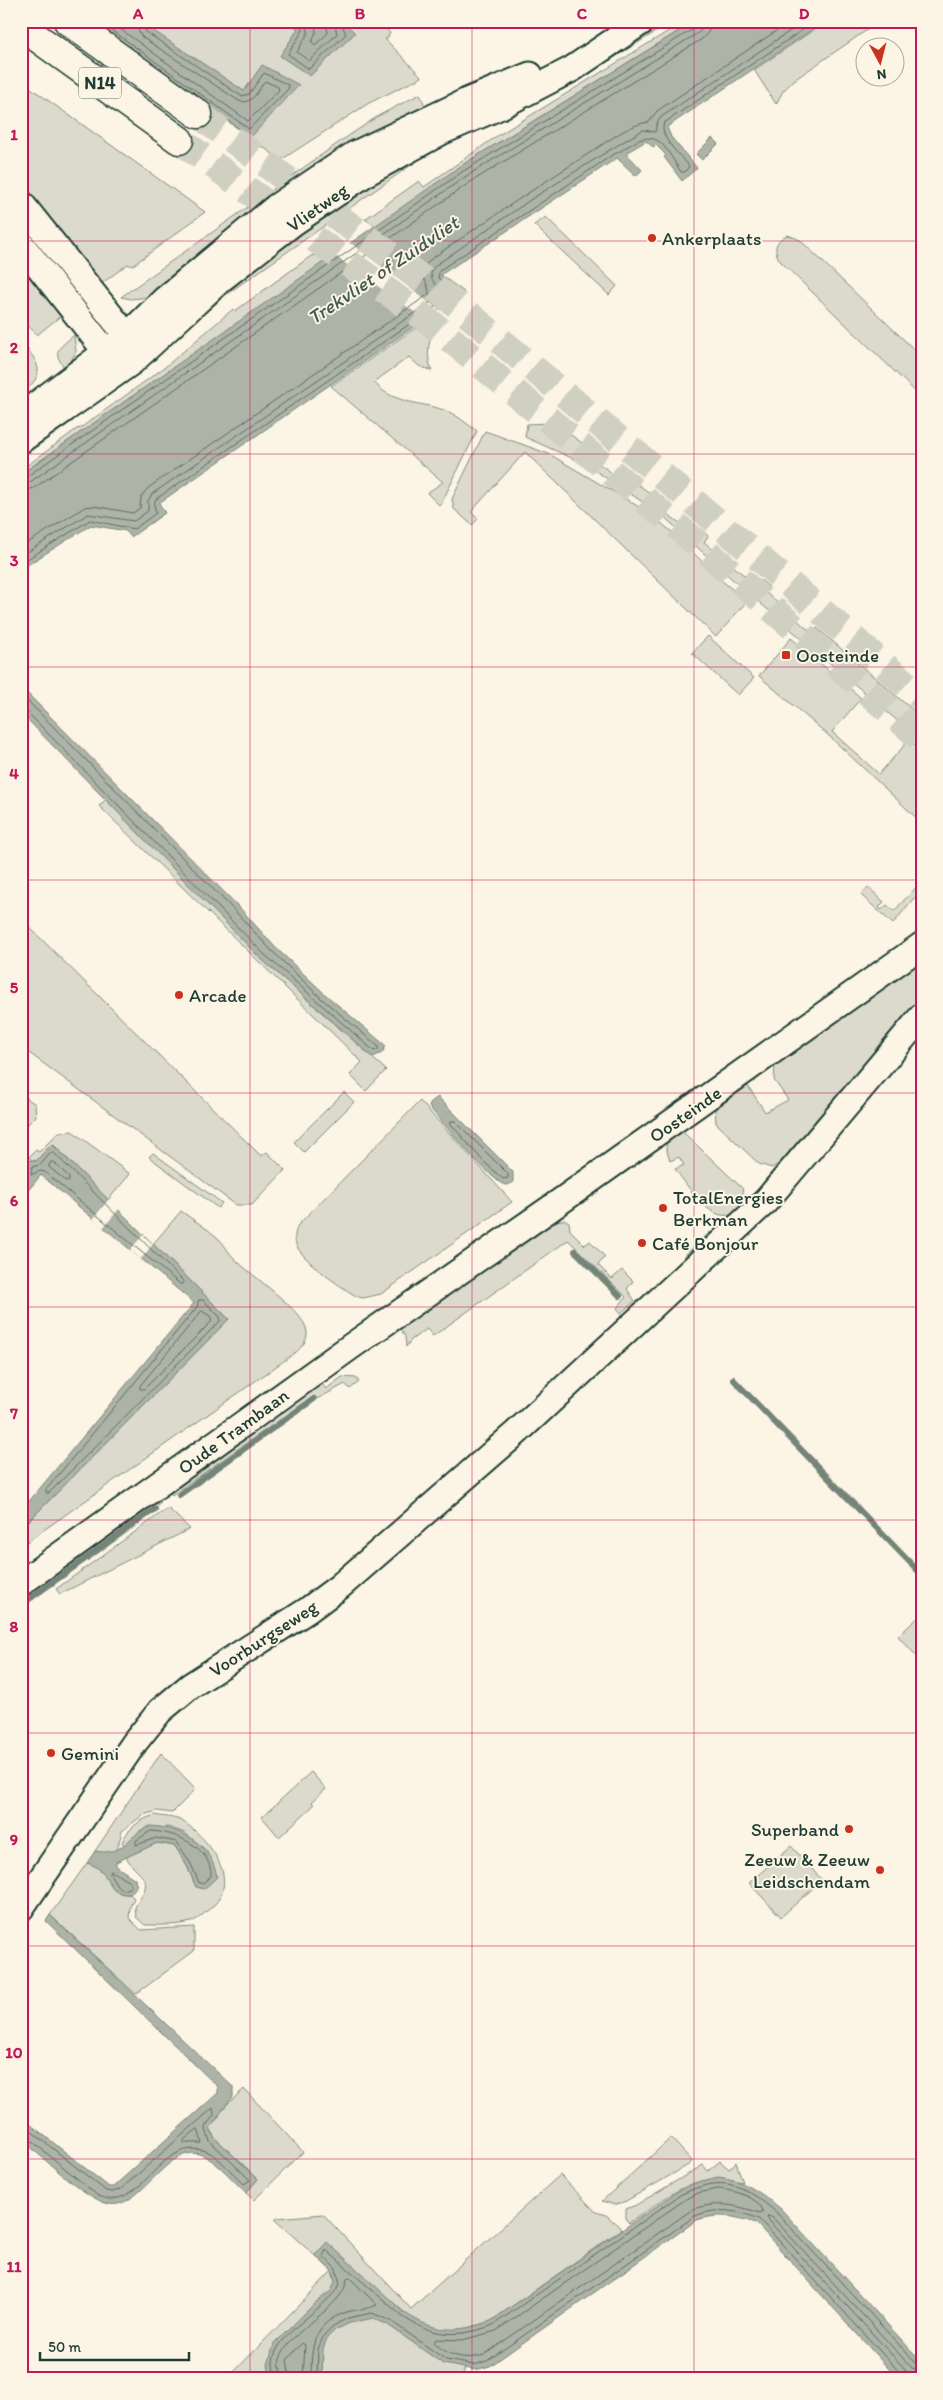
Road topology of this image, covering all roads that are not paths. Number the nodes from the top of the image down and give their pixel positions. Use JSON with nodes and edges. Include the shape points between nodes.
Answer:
{"nodes":[{"id":1,"x":68,"y":21,"type":"edge"},
{"id":2,"x":638,"y":21,"type":"edge"},
{"id":3,"x":643,"y":21,"type":"edge"},
{"id":4,"x":21,"y":26,"type":"edge"},
{"id":5,"x":198,"y":114,"type":"tunnel mouth"},
{"id":6,"x":179,"y":140,"type":"tunnel mouth"},
{"id":7,"x":21,"y":203,"type":"edge"},
{"id":8,"x":21,"y":244,"type":"edge"},
{"id":9,"x":127,"y":336,"type":"junction"},
{"id":10,"x":107,"y":352,"type":"junction"},
{"id":11,"x":132,"y":362,"type":"junction"},
{"id":12,"x":21,"y":416,"type":"edge"},
{"id":13,"x":21,"y":440,"type":"edge"},
{"id":14,"x":922,"y":945,"type":"edge"},
{"id":15,"x":922,"y":1016,"type":"edge"},
{"id":16,"x":446,"y":1281,"type":"joint"},
{"id":17,"x":21,"y":1583,"type":"edge"},
{"id":18,"x":21,"y":1908,"type":"edge"}],
"edges":[{"from":1,"to":5,"type":"main road","number":"N14"},
{"from":2,"to":9,"type":"street","name":"Vlietweg","via":[[543,70],[467,101],[355,154],[269,212],[172,293]]},
{"from":3,"to":11,"type":"street","name":"Vlietweg","via":[[572,70],[441,132],[368,172],[294,222],[220,280]]},
{"from":4,"to":6,"type":"main road","number":"N14"},
{"from":7,"to":9,"type":"street"},
{"from":8,"to":10,"type":"street"},
{"from":9,"to":10,"type":"street","name":"Vlietweg"},
{"from":9,"to":11,"type":"street"},
{"from":10,"to":11,"type":"street"},
{"from":10,"to":12,"type":"street","name":"Vlietweg"},
{"from":11,"to":13,"type":"street","name":"Vlietweg"},
{"from":14,"to":16,"type":"street","name":"Oosteinde"},
{"from":15,"to":18,"type":"street","name":"Voorburgseweg","via":[[766,1201],[546,1405],[339,1587],[190,1686],[160,1711],[135,1742]]},
{"from":16,"to":17,"type":"street","name":"Oude Trambaan","via":[[353,1344]]}]}
